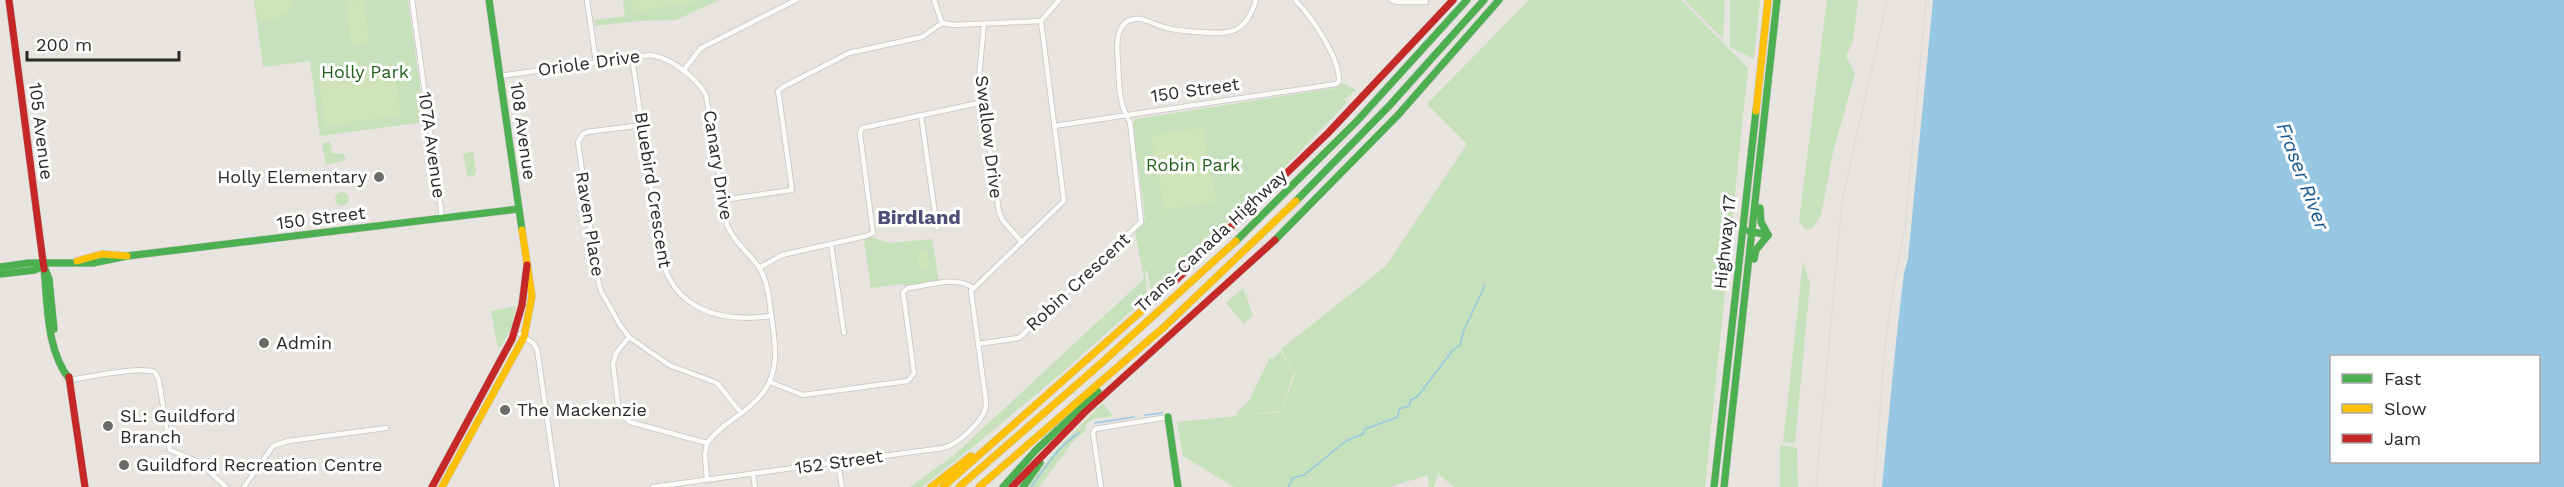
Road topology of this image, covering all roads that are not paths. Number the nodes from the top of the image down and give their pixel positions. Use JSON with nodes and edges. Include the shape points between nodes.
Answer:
{"nodes":[{"id":1,"x":9,"y":0,"type":"edge"},
{"id":2,"x":412,"y":0,"type":"edge"},
{"id":3,"x":489,"y":0,"type":"edge"},
{"id":4,"x":587,"y":0,"type":"edge"},
{"id":5,"x":778,"y":0,"type":"edge"},
{"id":6,"x":796,"y":0,"type":"edge"},
{"id":7,"x":934,"y":0,"type":"edge"},
{"id":8,"x":1059,"y":0,"type":"edge"},
{"id":9,"x":1256,"y":0,"type":"edge"},
{"id":10,"x":1295,"y":0,"type":"edge"},
{"id":11,"x":1391,"y":0,"type":"edge"},
{"id":12,"x":1453,"y":0,"type":"edge"},
{"id":13,"x":1467,"y":0,"type":"edge"},
{"id":14,"x":1484,"y":0,"type":"edge"},
{"id":15,"x":1499,"y":0,"type":"edge"},
{"id":16,"x":1768,"y":0,"type":"edge"},
{"id":17,"x":1777,"y":0,"type":"edge"},
{"id":18,"x":1426,"y":2,"type":"dead end"},
{"id":19,"x":782,"y":7,"type":"junction"},
{"id":20,"x":1041,"y":21,"type":"junction"},
{"id":21,"x":942,"y":23,"type":"junction"},
{"id":22,"x":984,"y":24,"type":"junction"},
{"id":23,"x":1761,"y":56,"type":"junction"},
{"id":24,"x":632,"y":57,"type":"junction"},
{"id":25,"x":596,"y":62,"type":"junction"},
{"id":26,"x":683,"y":71,"type":"junction"},
{"id":27,"x":500,"y":76,"type":"junction"},
{"id":28,"x":983,"y":102,"type":"junction"},
{"id":29,"x":921,"y":115,"type":"junction"},
{"id":30,"x":1126,"y":116,"type":"junction"},
{"id":31,"x":642,"y":124,"type":"junction"},
{"id":32,"x":1054,"y":126,"type":"junction"},
{"id":33,"x":1764,"y":132,"type":"junction"},
{"id":34,"x":723,"y":200,"type":"junction"},
{"id":35,"x":519,"y":209,"type":"junction"},
{"id":36,"x":442,"y":218,"type":"junction"},
{"id":37,"x":938,"y":228,"type":"dead end"},
{"id":38,"x":1752,"y":233,"type":"junction"},
{"id":39,"x":1768,"y":235,"type":"junction"},
{"id":40,"x":1022,"y":242,"type":"junction"},
{"id":41,"x":831,"y":244,"type":"junction"},
{"id":42,"x":44,"y":265,"type":"junction"},
{"id":43,"x":527,"y":266,"type":"junction"},
{"id":44,"x":0,"y":267,"type":"edge"},
{"id":45,"x":759,"y":268,"type":"junction"},
{"id":46,"x":0,"y":274,"type":"edge"},
{"id":47,"x":973,"y":288,"type":"junction"},
{"id":48,"x":771,"y":316,"type":"junction"},
{"id":49,"x":844,"y":333,"type":"dead end"},
{"id":50,"x":520,"y":334,"type":"junction"},
{"id":51,"x":629,"y":336,"type":"junction"},
{"id":52,"x":1740,"y":343,"type":"junction"},
{"id":53,"x":978,"y":344,"type":"junction"},
{"id":54,"x":1129,"y":358,"type":"junction"},
{"id":55,"x":70,"y":380,"type":"junction"},
{"id":56,"x":770,"y":382,"type":"junction"},
{"id":57,"x":1038,"y":405,"type":"junction"},
{"id":58,"x":741,"y":413,"type":"junction"},
{"id":59,"x":1721,"y":416,"type":"junction"},
{"id":60,"x":1168,"y":417,"type":"joint"},
{"id":61,"x":1081,"y":418,"type":"junction"},
{"id":62,"x":386,"y":428,"type":"dead end"},
{"id":63,"x":707,"y":443,"type":"junction"},
{"id":64,"x":838,"y":462,"type":"junction"},
{"id":65,"x":753,"y":474,"type":"junction"},
{"id":66,"x":707,"y":480,"type":"junction"},
{"id":67,"x":85,"y":487,"type":"edge"},
{"id":68,"x":226,"y":487,"type":"edge"},
{"id":69,"x":244,"y":487,"type":"edge"},
{"id":70,"x":432,"y":487,"type":"edge"},
{"id":71,"x":442,"y":487,"type":"edge"},
{"id":72,"x":557,"y":487,"type":"edge"},
{"id":73,"x":653,"y":487,"type":"edge"},
{"id":74,"x":755,"y":487,"type":"edge"},
{"id":75,"x":842,"y":487,"type":"edge"},
{"id":76,"x":931,"y":487,"type":"edge"},
{"id":77,"x":943,"y":487,"type":"edge"},
{"id":78,"x":959,"y":487,"type":"edge"},
{"id":79,"x":979,"y":487,"type":"edge"},
{"id":80,"x":1003,"y":487,"type":"edge"},
{"id":81,"x":1012,"y":487,"type":"edge"},
{"id":82,"x":1023,"y":487,"type":"edge"},
{"id":83,"x":1100,"y":487,"type":"edge"},
{"id":84,"x":1178,"y":487,"type":"edge"},
{"id":85,"x":1714,"y":487,"type":"edge"},
{"id":86,"x":1724,"y":487,"type":"edge"}],
"edges":[{"from":1,"to":42,"type":"main road","name":"105 Avenue"},
{"from":2,"to":36,"type":"street","name":"107A Avenue"},
{"from":3,"to":27,"type":"main road","name":"108 Avenue"},
{"from":4,"to":25,"type":"street"},
{"from":5,"to":19,"type":"street"},
{"from":6,"to":19,"type":"street"},
{"from":7,"to":21,"type":"street"},
{"from":8,"to":20,"type":"street"},
{"from":9,"to":30,"type":"street","via":[[1242,26],[1226,33],[1175,30],[1141,19],[1124,23],[1116,42],[1122,110]]},
{"from":10,"to":30,"type":"street","name":"150 Street","via":[[1321,34],[1339,81],[1331,86]]},
{"from":11,"to":18,"type":"street"},
{"from":12,"to":57,"type":"main road","via":[[1310,152]]},
{"from":13,"to":78,"type":"main road","name":"Trans-Canada Highway","via":[[1319,160],[1215,261]]},
{"from":14,"to":54,"type":"main road","name":"Trans-Canada Highway","via":[[1329,170]]},
{"from":15,"to":61,"type":"main road","via":[[1337,179]]},
{"from":16,"to":23,"type":"main road","name":"Highway 17"},
{"from":17,"to":33,"type":"main road","name":"Highway 17"},
{"from":19,"to":26,"type":"street","via":[[701,48]]},
{"from":20,"to":22,"type":"street"},
{"from":20,"to":32,"type":"street"},
{"from":21,"to":22,"type":"street"},
{"from":21,"to":34,"type":"street","via":[[922,37],[849,53],[778,91],[792,190]]},
{"from":22,"to":28,"type":"street","name":"Swallow Drive","via":[[979,73]]},
{"from":23,"to":38,"type":"main road","via":[[1763,87],[1747,228]]},
{"from":23,"to":59,"type":"main road","name":"Highway 17"},
{"from":24,"to":25,"type":"street","name":"Oriole Drive"},
{"from":24,"to":26,"type":"street","name":"Oriole Drive","via":[[657,56]]},
{"from":24,"to":31,"type":"street","name":"Bluebird Crescent"},
{"from":25,"to":27,"type":"street","name":"Oriole Drive"},
{"from":26,"to":34,"type":"street","name":"Canary Drive","via":[[699,84],[707,99]]},
{"from":27,"to":35,"type":"main road","name":"108 Avenue"},
{"from":28,"to":29,"type":"street"},
{"from":28,"to":40,"type":"street","name":"Swallow Drive","via":[[1000,215]]},
{"from":29,"to":37,"type":"street"},
{"from":29,"to":41,"type":"street","via":[[862,128],[873,231],[869,236]]},
{"from":30,"to":32,"type":"street","name":"150 Street"},
{"from":30,"to":53,"type":"street","name":"Robin Crescent","via":[[1130,122],[1141,222],[1019,338]]},
{"from":31,"to":48,"type":"street","name":"Bluebird Crescent","via":[[661,256],[673,288],[683,298],[714,313],[738,318]]},
{"from":31,"to":51,"type":"street","name":"Raven Place","via":[[587,132],[578,142],[599,285]]},
{"from":32,"to":40,"type":"street","via":[[1064,201]]},
{"from":33,"to":38,"type":"main road","name":"Highway 17"},
{"from":33,"to":39,"type":"main road","via":[[1760,212]]},
{"from":34,"to":45,"type":"street","name":"Canary Drive","via":[[729,231]]},
{"from":35,"to":36,"type":"main road","name":"150 Street"},
{"from":35,"to":43,"type":"main road","name":"108 Avenue"},
{"from":36,"to":42,"type":"main road","name":"150 Street","via":[[127,256],[89,256]]},
{"from":38,"to":39,"type":"main road"},
{"from":38,"to":52,"type":"main road","name":"Highway 17"},
{"from":38,"to":59,"type":"main road","via":[[1746,240],[1734,347]]},
{"from":39,"to":52,"type":"main road","via":[[1755,253]]},
{"from":40,"to":47,"type":"street"},
{"from":41,"to":45,"type":"street","via":[[777,256]]},
{"from":41,"to":49,"type":"street"},
{"from":42,"to":44,"type":"main road","name":"150 Street"},
{"from":42,"to":46,"type":"main road","name":"150 Street"},
{"from":42,"to":55,"type":"main road","name":"105 Avenue","via":[[56,344]]},
{"from":43,"to":50,"type":"main road","name":"108 Avenue"},
{"from":43,"to":50,"type":"main road","name":"108 Avenue","via":[[532,296]]},
{"from":45,"to":48,"type":"street","name":"Canary Drive"},
{"from":47,"to":53,"type":"street"},
{"from":47,"to":56,"type":"street","via":[[951,282],[903,292],[914,374],[911,379],[804,395]]},
{"from":48,"to":56,"type":"street","name":"Canary Drive","via":[[776,351]]},
{"from":50,"to":70,"type":"main road","via":[[500,373],[492,376]]},
{"from":50,"to":71,"type":"main road"},
{"from":50,"to":72,"type":"street","via":[[538,352]]},
{"from":51,"to":58,"type":"street","name":"Raven Place","via":[[669,365],[717,382]]},
{"from":51,"to":63,"type":"street","via":[[613,364],[622,417]]},
{"from":52,"to":86,"type":"main road","name":"Highway 17"},
{"from":53,"to":64,"type":"street","name":"152 Street","via":[[986,411],[953,444]]},
{"from":54,"to":79,"type":"main road","name":"Trans-Canada Highway"},
{"from":54,"to":80,"type":"main road"},
{"from":55,"to":67,"type":"main road","name":"105 Avenue"},
{"from":55,"to":68,"type":"street","via":[[129,371],[155,372],[170,450],[199,462]]},
{"from":56,"to":58,"type":"street","name":"Canary Drive"},
{"from":57,"to":76,"type":"main road"},
{"from":57,"to":77,"type":"main road"},
{"from":58,"to":63,"type":"street","name":"Canary Drive"},
{"from":59,"to":85,"type":"main road","name":"Highway 17"},
{"from":60,"to":83,"type":"street","via":[[1094,430]]},
{"from":60,"to":84,"type":"main road"},
{"from":61,"to":81,"type":"main road"},
{"from":61,"to":82,"type":"main road"},
{"from":62,"to":69,"type":"street","via":[[273,446]]},
{"from":63,"to":66,"type":"street"},
{"from":64,"to":65,"type":"street","name":"152 Street"},
{"from":64,"to":75,"type":"street"},
{"from":65,"to":66,"type":"street","name":"152 Street"},
{"from":65,"to":74,"type":"street"},
{"from":66,"to":73,"type":"street","name":"152 Street"}]}
